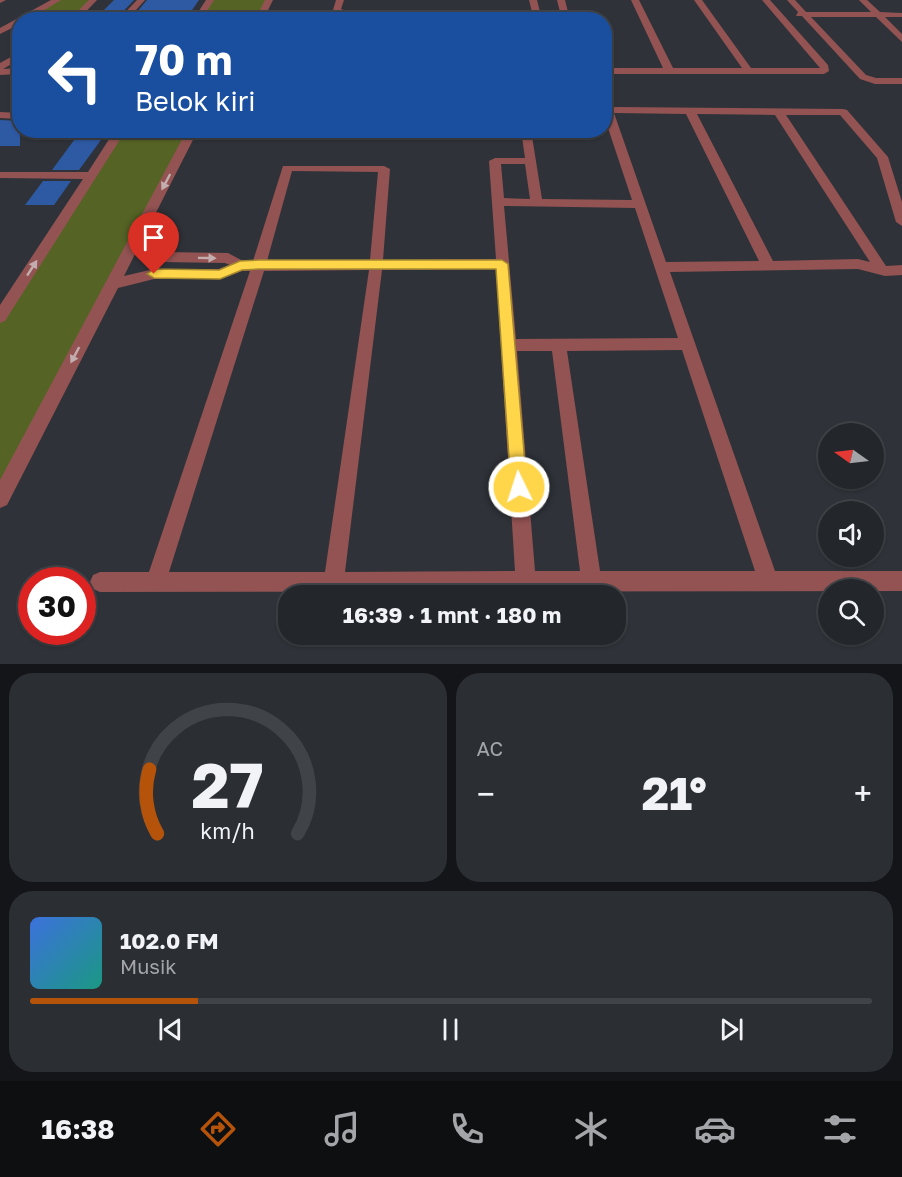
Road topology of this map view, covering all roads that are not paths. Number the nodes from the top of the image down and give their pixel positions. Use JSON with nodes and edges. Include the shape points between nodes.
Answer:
{"nodes":[{"id":1,"x":57,"y":0,"type":"edge"},
{"id":2,"x":93,"y":0,"type":"edge"},
{"id":3,"x":141,"y":0,"type":"edge"},
{"id":4,"x":635,"y":0,"type":"edge"},
{"id":5,"x":698,"y":0,"type":"edge"},
{"id":6,"x":766,"y":0,"type":"edge"},
{"id":7,"x":791,"y":0,"type":"edge"},
{"id":8,"x":864,"y":0,"type":"edge"},
{"id":9,"x":35,"y":12,"type":"edge"},
{"id":10,"x":81,"y":12,"type":"edge"},
{"id":11,"x":130,"y":12,"type":"edge"},
{"id":12,"x":370,"y":12,"type":"edge"},
{"id":13,"x":430,"y":12,"type":"edge"},
{"id":14,"x":777,"y":14,"type":"junction"},
{"id":15,"x":804,"y":14,"type":"junction"},
{"id":16,"x":878,"y":15,"type":"junction"},
{"id":17,"x":902,"y":15,"type":"edge"},
{"id":18,"x":902,"y":39,"type":"edge"},
{"id":19,"x":612,"y":71,"type":"edge"},
{"id":20,"x":670,"y":72,"type":"junction"},
{"id":21,"x":748,"y":72,"type":"junction"},
{"id":22,"x":902,"y":81,"type":"edge"},
{"id":23,"x":612,"y":105,"type":"edge"},
{"id":24,"x":690,"y":111,"type":"junction"},
{"id":25,"x":778,"y":111,"type":"junction"},
{"id":26,"x":612,"y":124,"type":"edge"},
{"id":27,"x":115,"y":138,"type":"edge"},
{"id":28,"x":189,"y":138,"type":"edge"},
{"id":29,"x":527,"y":138,"type":"edge"},
{"id":30,"x":530,"y":161,"type":"junction"},
{"id":31,"x":0,"y":175,"type":"edge"},
{"id":32,"x":92,"y":176,"type":"junction"},
{"id":33,"x":497,"y":202,"type":"junction"},
{"id":34,"x":537,"y":203,"type":"junction"},
{"id":35,"x":638,"y":204,"type":"junction"},
{"id":36,"x":902,"y":222,"type":"edge"},
{"id":37,"x":132,"y":248,"type":"junction"},
{"id":38,"x":161,"y":257,"type":"junction"},
{"id":39,"x":502,"y":264,"type":"junction"},
{"id":40,"x":259,"y":265,"type":"junction"},
{"id":41,"x":376,"y":265,"type":"junction"},
{"id":42,"x":768,"y":265,"type":"junction"},
{"id":43,"x":240,"y":266,"type":"junction"},
{"id":44,"x":660,"y":267,"type":"junction"},
{"id":45,"x":882,"y":270,"type":"junction"},
{"id":46,"x":902,"y":270,"type":"edge"},
{"id":47,"x":154,"y":274,"type":"junction"},
{"id":48,"x":112,"y":284,"type":"junction"},
{"id":49,"x":0,"y":317,"type":"edge"},
{"id":50,"x":687,"y":344,"type":"junction"},
{"id":51,"x":508,"y":345,"type":"junction"},
{"id":52,"x":559,"y":345,"type":"junction"},
{"id":53,"x":0,"y":499,"type":"edge"},
{"id":54,"x":156,"y":581,"type":"junction"},
{"id":55,"x":334,"y":581,"type":"junction"},
{"id":56,"x":526,"y":581,"type":"junction"},
{"id":57,"x":591,"y":581,"type":"junction"},
{"id":58,"x":768,"y":581,"type":"junction"},
{"id":59,"x":902,"y":581,"type":"edge"},
{"id":60,"x":100,"y":582,"type":"dead end"}],
"edges":[{"from":1,"to":9,"type":"street"},
{"from":2,"to":10,"type":"street"},
{"from":3,"to":11,"type":"street"},
{"from":4,"to":20,"type":"street"},
{"from":5,"to":21,"type":"street"},
{"from":6,"to":14,"type":"street"},
{"from":7,"to":15,"type":"street"},
{"from":8,"to":16,"type":"street"},
{"from":12,"to":13,"type":"street"},
{"from":14,"to":15,"type":"street"},
{"from":14,"to":21,"type":"street","via":[[825,68],[819,72]]},
{"from":15,"to":16,"type":"street"},
{"from":15,"to":22,"type":"street","via":[[863,77]]},
{"from":16,"to":17,"type":"street"},
{"from":16,"to":18,"type":"street"},
{"from":19,"to":20,"type":"street"},
{"from":20,"to":21,"type":"street"},
{"from":23,"to":24,"type":"street"},
{"from":24,"to":25,"type":"street"},
{"from":24,"to":42,"type":"street"},
{"from":25,"to":36,"type":"street","via":[[843,112],[882,156]]},
{"from":25,"to":45,"type":"street"},
{"from":26,"to":35,"type":"street"},
{"from":27,"to":32,"type":"street"},
{"from":28,"to":37,"type":"street","one_way":true},
{"from":29,"to":30,"type":"street"},
{"from":30,"to":33,"type":"street","via":[[495,161]]},
{"from":30,"to":34,"type":"street"},
{"from":31,"to":32,"type":"street"},
{"from":49,"to":32,"type":"street","one_way":true},
{"from":33,"to":34,"type":"street"},
{"from":33,"to":39,"type":"street"},
{"from":34,"to":35,"type":"street"},
{"from":35,"to":44,"type":"street"},
{"from":37,"to":38,"type":"street"},
{"from":37,"to":48,"type":"street"},
{"from":38,"to":43,"type":"street","one_way":true,"via":[[228,258]]},
{"from":38,"to":47,"type":"street"},
{"from":39,"to":41,"type":"street"},
{"from":39,"to":51,"type":"street"},
{"from":40,"to":41,"type":"street"},
{"from":40,"to":41,"type":"street","via":[[282,168],[384,169]]},
{"from":40,"to":43,"type":"street"},
{"from":40,"to":54,"type":"street"},
{"from":41,"to":55,"type":"street"},
{"from":42,"to":44,"type":"street"},
{"from":42,"to":45,"type":"street","via":[[858,264]]},
{"from":43,"to":47,"type":"street","via":[[220,274]]},
{"from":44,"to":50,"type":"street"},
{"from":45,"to":46,"type":"street"},
{"from":47,"to":48,"type":"street"},
{"from":48,"to":53,"type":"street","one_way":true},
{"from":50,"to":52,"type":"street"},
{"from":50,"to":58,"type":"street"},
{"from":51,"to":52,"type":"street"},
{"from":51,"to":56,"type":"street"},
{"from":52,"to":57,"type":"street"},
{"from":54,"to":55,"type":"street"},
{"from":54,"to":60,"type":"street"},
{"from":55,"to":56,"type":"street"},
{"from":56,"to":57,"type":"street"},
{"from":57,"to":58,"type":"street"},
{"from":58,"to":59,"type":"street"}]}
